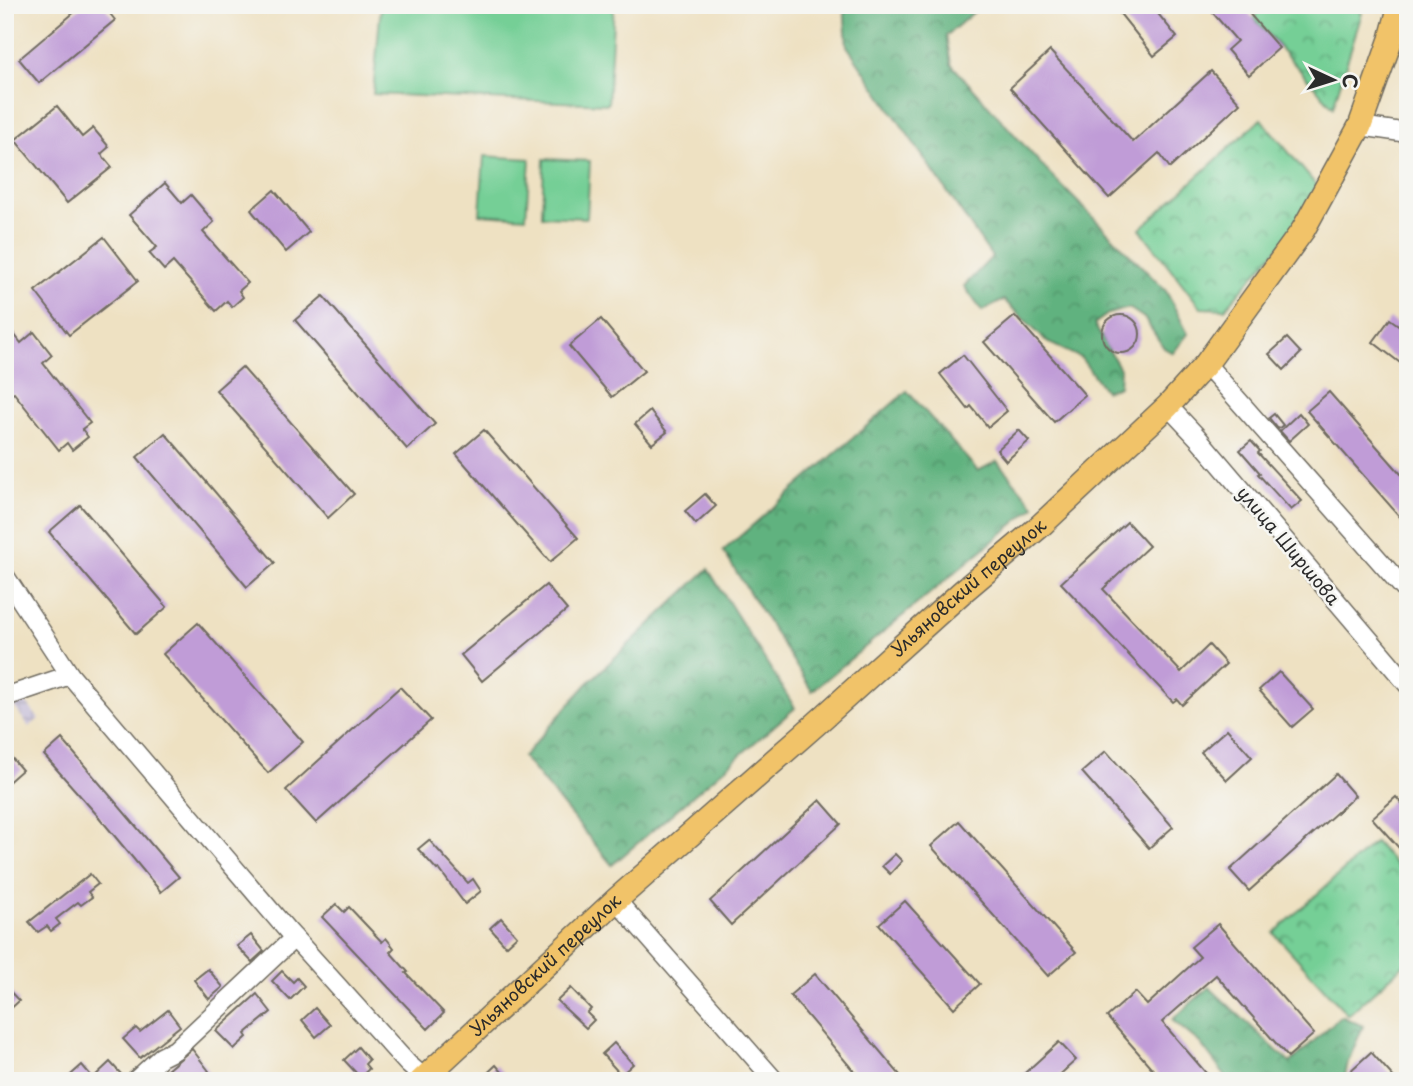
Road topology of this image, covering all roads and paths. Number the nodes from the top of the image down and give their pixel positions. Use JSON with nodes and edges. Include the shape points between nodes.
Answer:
{"nodes":[{"id":1,"x":1400,"y":5,"type":"edge"},
{"id":2,"x":1360,"y":125,"type":"junction"},
{"id":3,"x":1408,"y":133,"type":"edge"},
{"id":4,"x":1206,"y":364,"type":"junction"},
{"id":5,"x":1168,"y":406,"type":"junction"},
{"id":6,"x":5,"y":576,"type":"edge"},
{"id":7,"x":1408,"y":593,"type":"edge"},
{"id":8,"x":70,"y":675,"type":"junction"},
{"id":9,"x":1408,"y":685,"type":"edge"},
{"id":10,"x":5,"y":697,"type":"edge"},
{"id":11,"x":616,"y":900,"type":"junction"},
{"id":12,"x":294,"y":938,"type":"junction"},
{"id":13,"x":424,"y":1080,"type":"edge"},
{"id":14,"x":135,"y":1081,"type":"edge"},
{"id":15,"x":775,"y":1081,"type":"edge"}],
"edges":[{"from":1,"to":2,"type":"main road","name":"Ульяновский переулок"},
{"from":2,"to":3,"type":"street"},
{"from":2,"to":4,"type":"main road","name":"Ульяновский переулок","via":[[1303,230]]},
{"from":4,"to":5,"type":"main road","name":"Ульяновский переулок"},
{"from":4,"to":7,"type":"street"},
{"from":5,"to":9,"type":"street","name":"улица Ширшова"},
{"from":5,"to":11,"type":"main road","name":"Ульяновский переулок","via":[[1039,527]]},
{"from":6,"to":8,"type":"street"},
{"from":8,"to":10,"type":"street"},
{"from":8,"to":12,"type":"street"},
{"from":11,"to":13,"type":"main road","name":"Ульяновский переулок"},
{"from":11,"to":15,"type":"street"},
{"from":12,"to":13,"type":"street"},
{"from":12,"to":14,"type":"street","via":[[175,1050]]}]}
